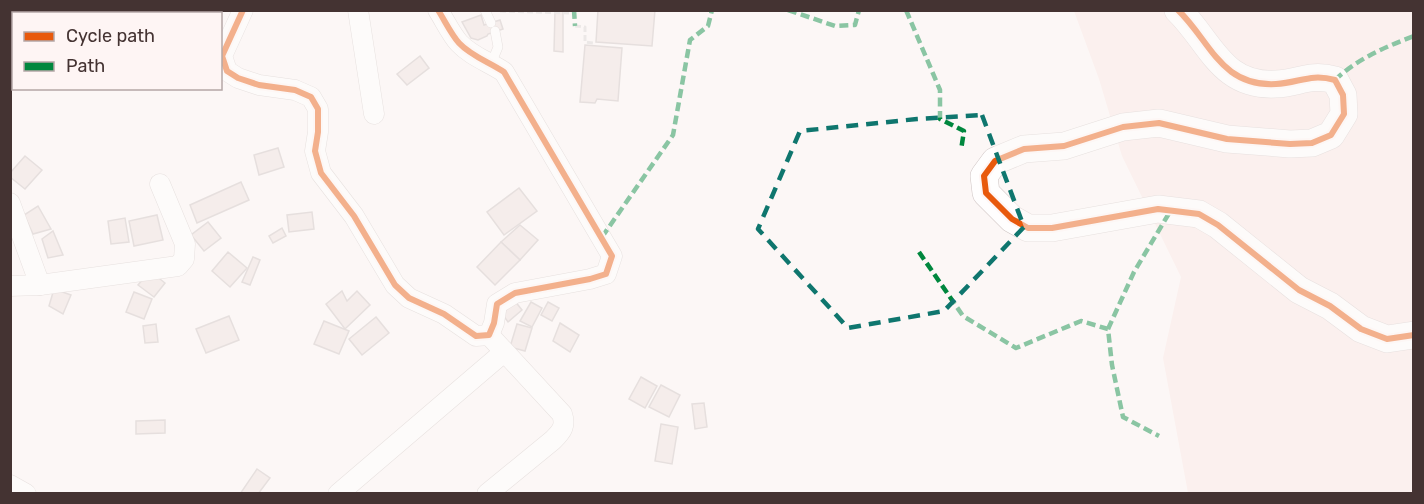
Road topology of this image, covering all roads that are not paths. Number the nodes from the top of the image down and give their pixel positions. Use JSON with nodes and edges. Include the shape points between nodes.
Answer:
{"nodes":[{"id":1,"x":243,"y":10,"type":"edge"},
{"id":2,"x":358,"y":10,"type":"edge"},
{"id":3,"x":438,"y":10,"type":"edge"},
{"id":4,"x":485,"y":10,"type":"edge"},
{"id":5,"x":1178,"y":10,"type":"edge"},
{"id":6,"x":491,"y":64,"type":"junction"},
{"id":7,"x":374,"y":114,"type":"dead end"},
{"id":8,"x":160,"y":183,"type":"dead end"},
{"id":9,"x":10,"y":203,"type":"edge"},
{"id":10,"x":40,"y":285,"type":"junction"},
{"id":11,"x":10,"y":286,"type":"edge"},
{"id":12,"x":489,"y":335,"type":"junction"},
{"id":13,"x":1413,"y":335,"type":"edge"},
{"id":14,"x":504,"y":352,"type":"junction"},
{"id":15,"x":10,"y":485,"type":"edge"},
{"id":16,"x":26,"y":494,"type":"edge"},
{"id":17,"x":338,"y":494,"type":"edge"},
{"id":18,"x":487,"y":494,"type":"edge"}],
"edges":[{"from":1,"to":12,"type":"street","via":[[222,56],[227,71],[259,85],[295,90],[311,97],[318,109],[315,151],[321,173],[354,216],[395,285],[410,298],[444,314],[476,336]]},
{"from":2,"to":7,"type":"street"},
{"from":3,"to":6,"type":"street","via":[[458,42],[472,55]]},
{"from":4,"to":6,"type":"lane","via":[[498,47]]},
{"from":5,"to":13,"type":"street","via":[[1212,54],[1241,79],[1254,84],[1319,76],[1335,80],[1343,95],[1344,114],[1331,135],[1312,143],[1290,144],[1227,138],[1158,123],[1124,128],[1064,146],[1024,149],[995,161],[984,176],[986,193],[1012,219],[1028,228],[1052,228],[1158,209],[1198,214],[1218,225],[1299,290],[1361,329],[1387,339]]},
{"from":6,"to":12,"type":"street","via":[[504,72],[612,256],[606,274],[515,293],[497,304]]},
{"from":8,"to":10,"type":"street","via":[[185,244],[184,259],[178,266]]},
{"from":9,"to":10,"type":"street"},
{"from":10,"to":11,"type":"street"},
{"from":12,"to":14,"type":"street"},
{"from":14,"to":17,"type":"street"},
{"from":14,"to":18,"type":"street","via":[[565,422],[553,440]]},
{"from":15,"to":16,"type":"street"}]}
